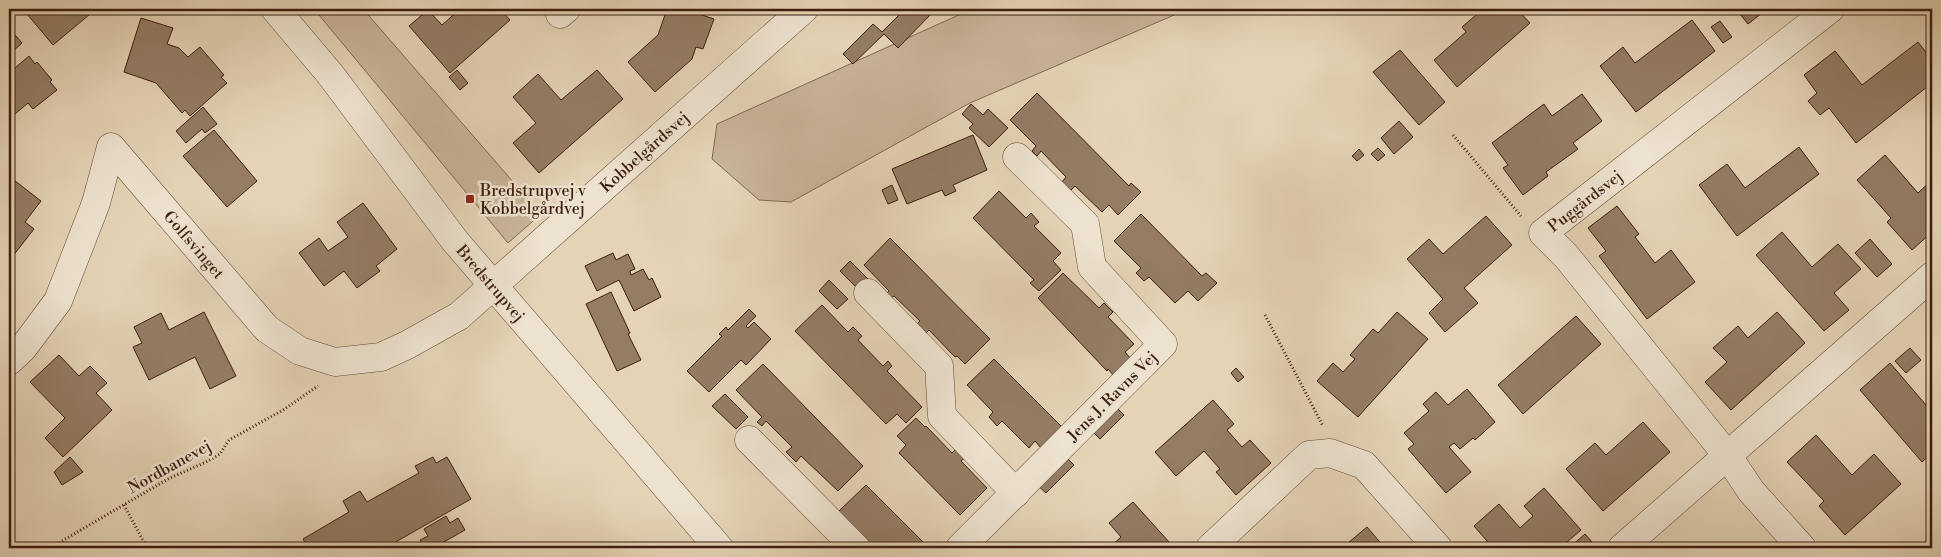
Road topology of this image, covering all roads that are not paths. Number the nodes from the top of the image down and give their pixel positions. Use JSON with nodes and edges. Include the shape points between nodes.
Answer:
{"nodes":[{"id":1,"x":275,"y":9,"type":"edge"},
{"id":2,"x":1830,"y":9,"type":"edge"},
{"id":3,"x":795,"y":12,"type":"edge"},
{"id":4,"x":1017,"y":157,"type":"dead end"},
{"id":5,"x":1932,"y":276,"type":"edge"},
{"id":6,"x":494,"y":286,"type":"junction"},
{"id":7,"x":868,"y":293,"type":"dead end"},
{"id":8,"x":9,"y":361,"type":"edge"},
{"id":9,"x":749,"y":440,"type":"dead end"},
{"id":10,"x":1727,"y":455,"type":"junction"},
{"id":11,"x":1016,"y":493,"type":"junction"},
{"id":12,"x":719,"y":548,"type":"edge"},
{"id":13,"x":856,"y":548,"type":"edge"},
{"id":14,"x":960,"y":548,"type":"edge"},
{"id":15,"x":1210,"y":548,"type":"edge"},
{"id":16,"x":1438,"y":548,"type":"edge"},
{"id":17,"x":1622,"y":548,"type":"edge"},
{"id":18,"x":1802,"y":548,"type":"edge"}],
"edges":[{"from":1,"to":6,"type":"street","name":"Bredstrupvej","via":[[330,74],[455,241]]},
{"from":2,"to":10,"type":"street","name":"Puggårdsvej","via":[[1543,232]]},
{"from":3,"to":6,"type":"street","name":"Kobbelgårdsvej"},
{"from":4,"to":11,"type":"street","name":"Jens J. Ravns Vej","via":[[1085,224],[1092,266],[1163,344]]},
{"from":5,"to":10,"type":"street"},
{"from":6,"to":8,"type":"street","name":"Golfsvinget","via":[[459,316],[381,358],[335,362],[300,351],[267,329],[111,147],[96,203],[58,301],[23,348]]},
{"from":6,"to":12,"type":"street","name":"Bredstrupvej"},
{"from":7,"to":11,"type":"street","via":[[940,366],[942,416]]},
{"from":9,"to":13,"type":"street"},
{"from":10,"to":17,"type":"street"},
{"from":10,"to":18,"type":"street","name":"Puggårdsvej","via":[[1750,491]]},
{"from":11,"to":14,"type":"street","name":"Jens J. Ravns Vej"},
{"from":15,"to":16,"type":"street","via":[[1309,455],[1330,453],[1364,465]]}]}
